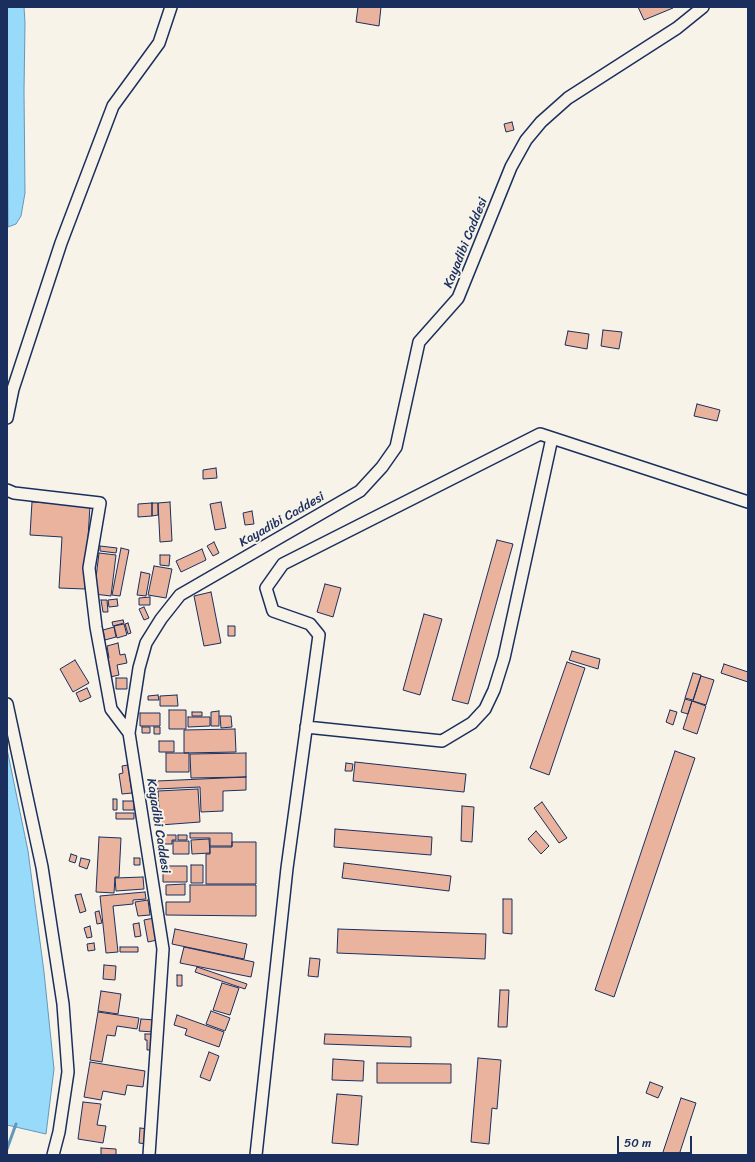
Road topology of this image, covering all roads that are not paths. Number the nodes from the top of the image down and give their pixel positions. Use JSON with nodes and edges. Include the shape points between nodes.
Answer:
{"nodes":[{"id":1,"x":171,"y":7,"type":"edge"},
{"id":2,"x":703,"y":7,"type":"edge"},
{"id":3,"x":7,"y":418,"type":"edge"},
{"id":4,"x":552,"y":438,"type":"junction"},
{"id":5,"x":7,"y":490,"type":"edge"},
{"id":6,"x":748,"y":502,"type":"edge"},
{"id":7,"x":7,"y":704,"type":"edge"},
{"id":8,"x":306,"y":727,"type":"junction"},
{"id":9,"x":129,"y":734,"type":"junction"},
{"id":10,"x":53,"y":1155,"type":"edge"},
{"id":11,"x":149,"y":1155,"type":"edge"},
{"id":12,"x":256,"y":1155,"type":"edge"}],
"edges":[{"from":1,"to":3,"type":"street","via":[[159,43],[113,106],[61,243],[13,389]]},
{"from":2,"to":9,"type":"street","name":"Kayadibi Caddesi","via":[[677,28],[568,98],[541,122],[526,140],[511,167],[458,298],[419,342],[396,447],[360,491],[180,596],[146,643],[139,668]]},
{"from":4,"to":6,"type":"street"},
{"from":4,"to":8,"type":"street","via":[[504,658],[494,690],[484,709],[472,723],[442,741]]},
{"from":4,"to":8,"type":"street","via":[[540,434],[283,564],[266,588],[273,611],[310,624],[319,635]]},
{"from":5,"to":9,"type":"street","via":[[14,493],[100,503],[89,568],[96,628],[111,709]]},
{"from":7,"to":10,"type":"street","via":[[42,866],[63,1004],[68,1072]]},
{"from":8,"to":12,"type":"street","via":[[287,868]]},
{"from":9,"to":11,"type":"street","name":"Kayadibi Caddesi","via":[[163,949]]}]}
